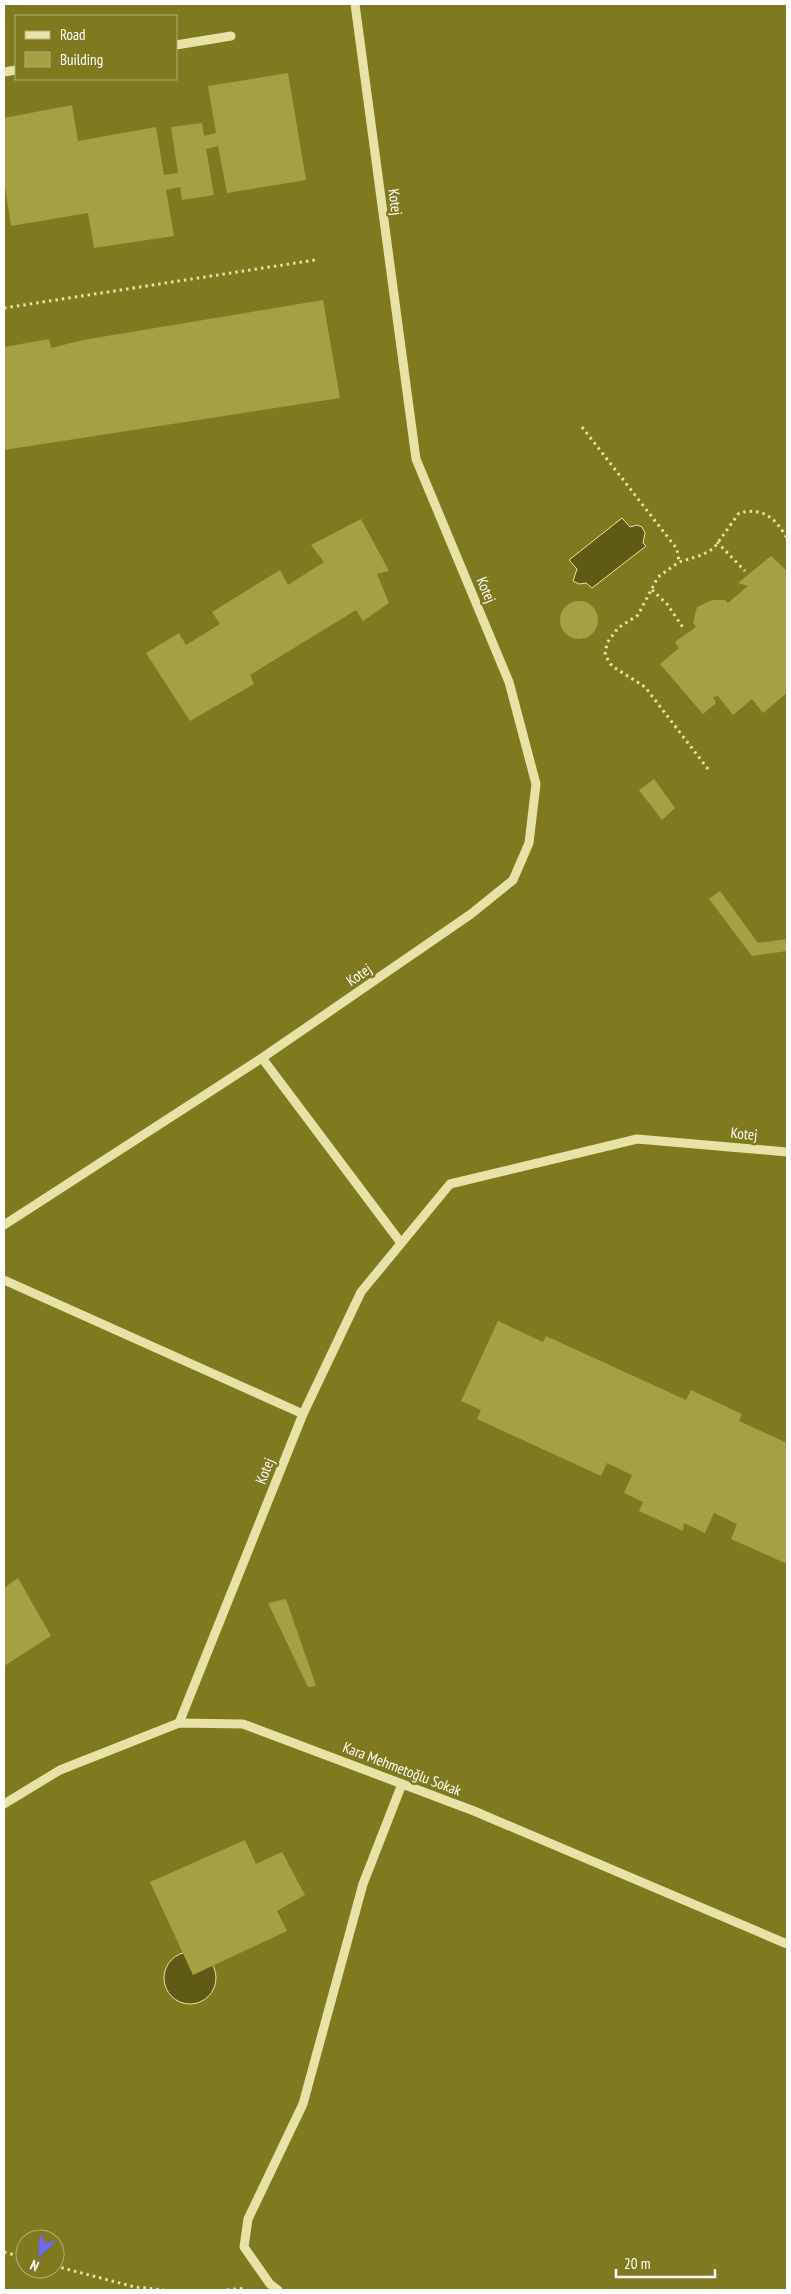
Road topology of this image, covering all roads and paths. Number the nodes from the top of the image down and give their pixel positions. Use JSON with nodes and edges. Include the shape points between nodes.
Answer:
{"nodes":[{"id":1,"x":355,"y":4,"type":"edge"},
{"id":2,"x":231,"y":36,"type":"dead end"},
{"id":3,"x":178,"y":45,"type":"edge"},
{"id":4,"x":315,"y":260,"type":"dead end"},
{"id":5,"x":4,"y":308,"type":"edge"},
{"id":6,"x":582,"y":427,"type":"dead end"},
{"id":7,"x":787,"y":538,"type":"edge"},
{"id":8,"x":717,"y":542,"type":"junction"},
{"id":9,"x":679,"y":562,"type":"junction"},
{"id":10,"x":745,"y":571,"type":"dead end"},
{"id":11,"x":652,"y":590,"type":"junction"},
{"id":12,"x":684,"y":628,"type":"dead end"},
{"id":13,"x":708,"y":769,"type":"dead end"},
{"id":14,"x":262,"y":1058,"type":"junction"},
{"id":15,"x":787,"y":1152,"type":"edge"},
{"id":16,"x":4,"y":1225,"type":"edge"},
{"id":17,"x":401,"y":1243,"type":"junction"},
{"id":18,"x":4,"y":1280,"type":"edge"},
{"id":19,"x":303,"y":1414,"type":"junction"},
{"id":20,"x":179,"y":1723,"type":"junction"},
{"id":21,"x":402,"y":1784,"type":"junction"},
{"id":22,"x":4,"y":1804,"type":"edge"},
{"id":23,"x":787,"y":1944,"type":"edge"},
{"id":24,"x":65,"y":2269,"type":"edge"},
{"id":25,"x":164,"y":2290,"type":"edge"},
{"id":26,"x":278,"y":2290,"type":"edge"}],
"edges":[{"from":1,"to":14,"type":"street","name":"Kotej","via":[[416,459],[509,682],[536,784],[529,843],[513,880],[472,914]]},
{"from":2,"to":3,"type":"street"},
{"from":4,"to":5,"type":"path"},
{"from":6,"to":9,"type":"path","via":[[677,549]]},
{"from":7,"to":8,"type":"path","via":[[776,520],[754,509],[739,512]]},
{"from":8,"to":9,"type":"path","via":[[714,548],[702,555]]},
{"from":8,"to":10,"type":"path"},
{"from":9,"to":11,"type":"path","via":[[658,577]]},
{"from":11,"to":12,"type":"path"},
{"from":11,"to":13,"type":"path","via":[[638,615],[618,628],[607,643],[606,655],[612,666],[645,687]]},
{"from":14,"to":16,"type":"street","name":"Kotej"},
{"from":14,"to":17,"type":"street"},
{"from":15,"to":17,"type":"street","name":"Kotej","via":[[637,1139],[450,1184]]},
{"from":17,"to":19,"type":"street","name":"Kotej","via":[[361,1292]]},
{"from":18,"to":19,"type":"street"},
{"from":19,"to":20,"type":"street","name":"Kotej"},
{"from":20,"to":21,"type":"street","name":"Kara Mehmetoğlu Sokak","via":[[243,1724]]},
{"from":20,"to":22,"type":"street","name":"Kara Mehmetoğlu Sokak","via":[[60,1770]]},
{"from":21,"to":23,"type":"street","name":"Kara Mehmetoğlu Sokak","via":[[474,1811]]},
{"from":21,"to":26,"type":"street","via":[[364,1884],[303,2104],[248,2219],[244,2247],[270,2284]]},
{"from":24,"to":25,"type":"path","via":[[134,2287]]}]}
